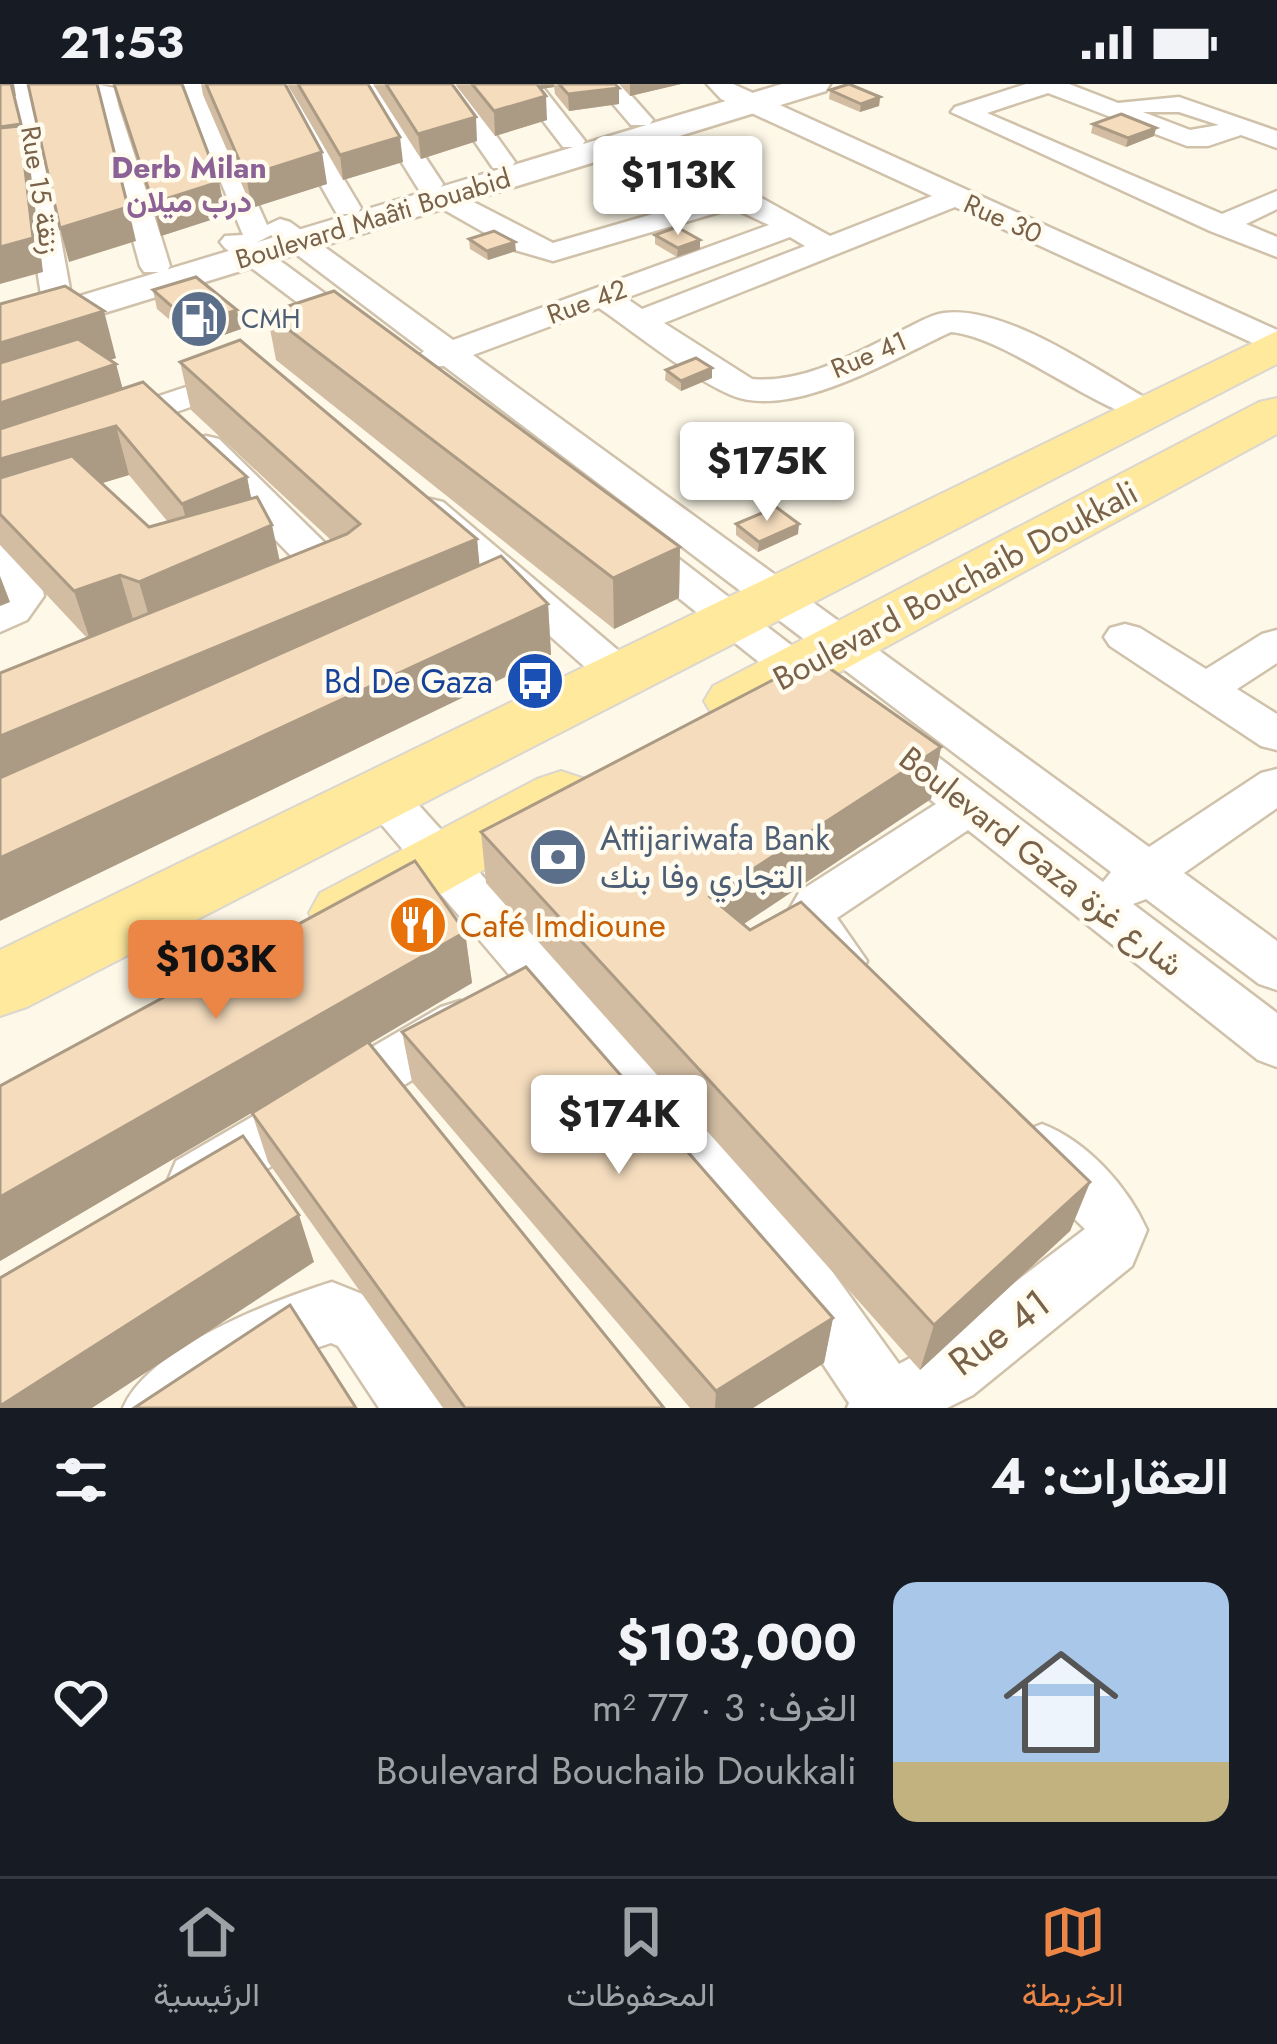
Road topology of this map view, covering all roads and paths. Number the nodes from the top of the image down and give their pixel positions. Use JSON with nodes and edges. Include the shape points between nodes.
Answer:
{"nodes":[{"id":1,"x":192,"y":84,"type":"edge"},
{"id":2,"x":275,"y":84,"type":"edge"},
{"id":3,"x":364,"y":84,"type":"edge"},
{"id":4,"x":447,"y":84,"type":"edge"},
{"id":5,"x":527,"y":84,"type":"edge"},
{"id":6,"x":608,"y":84,"type":"edge"},
{"id":7,"x":815,"y":84,"type":"edge"},
{"id":8,"x":1049,"y":84,"type":"edge"},
{"id":9,"x":105,"y":87,"type":"edge"},
{"id":10,"x":741,"y":91,"type":"edge"},
{"id":11,"x":22,"y":94,"type":"edge"},
{"id":12,"x":640,"y":120,"type":"junction"},
{"id":13,"x":1277,"y":140,"type":"edge"},
{"id":14,"x":572,"y":141,"type":"junction"},
{"id":15,"x":36,"y":154,"type":"junction"},
{"id":16,"x":0,"y":159,"type":"edge"},
{"id":17,"x":502,"y":162,"type":"junction"},
{"id":18,"x":436,"y":191,"type":"junction"},
{"id":19,"x":955,"y":197,"type":"junction"},
{"id":20,"x":1277,"y":199,"type":"edge"},
{"id":21,"x":347,"y":208,"type":"junction"},
{"id":22,"x":1220,"y":225,"type":"junction"},
{"id":23,"x":792,"y":227,"type":"junction"},
{"id":24,"x":265,"y":241,"type":"junction"},
{"id":25,"x":827,"y":246,"type":"junction"},
{"id":26,"x":1277,"y":248,"type":"edge"},
{"id":27,"x":155,"y":266,"type":"junction"},
{"id":28,"x":56,"y":296,"type":"junction"},
{"id":29,"x":602,"y":296,"type":"junction"},
{"id":30,"x":0,"y":312,"type":"edge"},
{"id":31,"x":642,"y":320,"type":"junction"},
{"id":32,"x":0,"y":333,"type":"edge"},
{"id":33,"x":1277,"y":343,"type":"edge"},
{"id":34,"x":449,"y":352,"type":"junction"},
{"id":35,"x":406,"y":369,"type":"junction"},
{"id":36,"x":279,"y":383,"type":"edge"},
{"id":37,"x":162,"y":404,"type":"junction"},
{"id":38,"x":1144,"y":411,"type":"junction"},
{"id":39,"x":1277,"y":413,"type":"edge"},
{"id":40,"x":515,"y":452,"type":"edge"},
{"id":41,"x":0,"y":461,"type":"edge"},
{"id":42,"x":399,"y":484,"type":"edge"},
{"id":43,"x":605,"y":521,"type":"edge"},
{"id":44,"x":519,"y":585,"type":"junction"},
{"id":45,"x":260,"y":603,"type":"edge"},
{"id":46,"x":476,"y":604,"type":"edge"},
{"id":47,"x":753,"y":608,"type":"junction"},
{"id":48,"x":1125,"y":637,"type":"dead end"},
{"id":49,"x":1277,"y":644,"type":"edge"},
{"id":50,"x":818,"y":659,"type":"junction"},
{"id":51,"x":618,"y":673,"type":"junction"},
{"id":52,"x":1205,"y":690,"type":"junction"},
{"id":53,"x":680,"y":731,"type":"edge"},
{"id":54,"x":1277,"y":735,"type":"edge"},
{"id":55,"x":621,"y":764,"type":"edge"},
{"id":56,"x":1277,"y":785,"type":"edge"},
{"id":57,"x":381,"y":793,"type":"junction"},
{"id":58,"x":969,"y":806,"type":"junction"},
{"id":59,"x":442,"y":861,"type":"junction"},
{"id":60,"x":1149,"y":871,"type":"junction"},
{"id":61,"x":1100,"y":905,"type":"junction"},
{"id":62,"x":295,"y":941,"type":"edge"},
{"id":63,"x":1277,"y":969,"type":"edge"},
{"id":64,"x":538,"y":977,"type":"junction"},
{"id":65,"x":0,"y":985,"type":"edge"},
{"id":66,"x":876,"y":994,"type":"edge"},
{"id":67,"x":1277,"y":1044,"type":"edge"},
{"id":68,"x":1011,"y":1120,"type":"edge"},
{"id":69,"x":154,"y":1206,"type":"edge"},
{"id":70,"x":885,"y":1407,"type":"edge"},
{"id":71,"x":157,"y":1408,"type":"edge"},
{"id":72,"x":418,"y":1408,"type":"edge"}],
"edges":[{"from":1,"to":24,"type":"street"},
{"from":2,"to":21,"type":"street"},
{"from":3,"to":18,"type":"street"},
{"from":4,"to":17,"type":"street"},
{"from":5,"to":14,"type":"street"},
{"from":6,"to":12,"type":"street"},
{"from":7,"to":10,"type":"street","name":"Boulevard Maâti Bouabid"},
{"from":8,"to":13,"type":"street","via":[[1187,139],[1241,126]]},
{"from":8,"to":22,"type":"street","via":[[964,112]]},
{"from":9,"to":27,"type":"street"},
{"from":10,"to":12,"type":"street","name":"Boulevard Maâti Bouabid"},
{"from":10,"to":18,"type":"street","name":"Boulevard Maâti Bouabid"},
{"from":10,"to":19,"type":"street","name":"Rue 30"},
{"from":11,"to":15,"type":"street","name":"Rue 15 زنقة"},
{"from":12,"to":14,"type":"street","name":"Boulevard Maâti Bouabid"},
{"from":14,"to":17,"type":"street","name":"Boulevard Maâti Bouabid"},
{"from":15,"to":16,"type":"street"},
{"from":15,"to":28,"type":"street","name":"Rue 15 زنقة"},
{"from":17,"to":18,"type":"street","name":"Boulevard Maâti Bouabid"},
{"from":18,"to":21,"type":"street","name":"Boulevard Maâti Bouabid"},
{"from":18,"to":23,"type":"street","via":[[553,252],[718,200],[746,201]]},
{"from":18,"to":24,"type":"street","name":"Boulevard Maâti Bouabid"},
{"from":19,"to":25,"type":"street","name":"Rue 42"},
{"from":19,"to":33,"type":"street","name":"Rue 30"},
{"from":20,"to":22,"type":"street"},
{"from":21,"to":24,"type":"street","name":"Boulevard Maâti Bouabid"},
{"from":22,"to":26,"type":"street"},
{"from":23,"to":25,"type":"street"},
{"from":23,"to":29,"type":"street","name":"Rue 42"},
{"from":24,"to":27,"type":"street","name":"Boulevard Maâti Bouabid"},
{"from":24,"to":32,"type":"street","name":"Boulevard Maâti Bouabid"},
{"from":24,"to":34,"type":"street","name":"Boulevard Gaza شارع غزة"},
{"from":24,"to":35,"type":"street"},
{"from":25,"to":31,"type":"street","name":"Rue 42"},
{"from":27,"to":28,"type":"street","name":"Boulevard Maâti Bouabid"},
{"from":28,"to":30,"type":"street","name":"Boulevard Maâti Bouabid"},
{"from":29,"to":31,"type":"street","name":"Rue 41"},
{"from":29,"to":34,"type":"street","name":"Rue 42"},
{"from":31,"to":38,"type":"street","name":"Rue 41","via":[[742,388],[766,392],[946,322],[976,323]]},
{"from":33,"to":38,"type":"main road","name":"Boulevard Bouchaib Doukkali"},
{"from":34,"to":35,"type":"street","name":"Rue 42"},
{"from":34,"to":47,"type":"street","name":"Boulevard Gaza شارع غزة"},
{"from":35,"to":40,"type":"street"},
{"from":36,"to":37,"type":"street","via":[[230,380]]},
{"from":37,"to":41,"type":"street"},
{"from":37,"to":45,"type":"street","via":[[314,554],[319,566],[304,585]]},
{"from":38,"to":47,"type":"main road","name":"Boulevard Bouchaib Doukkali"},
{"from":39,"to":50,"type":"main road","name":"Boulevard Bouchaib Doukkali"},
{"from":42,"to":44,"type":"street"},
{"from":43,"to":47,"type":"street","name":"Boulevard Gaza شارع غزة"},
{"from":44,"to":46,"type":"street"},
{"from":44,"to":51,"type":"street"},
{"from":47,"to":50,"type":"street","name":"Boulevard Gaza شارع غزة"},
{"from":47,"to":51,"type":"main road","name":"Boulevard Bouchaib Doukkali"},
{"from":48,"to":52,"type":"street"},
{"from":49,"to":52,"type":"street"},
{"from":50,"to":53,"type":"main road","name":"Boulevard Bouchaib Doukkali"},
{"from":50,"to":58,"type":"street","name":"Boulevard Gaza شارع غزة"},
{"from":50,"to":60,"type":"street","name":"Boulevard Gaza شارع غزة"},
{"from":51,"to":57,"type":"main road","name":"Boulevard Bouchaib Doukkali"},
{"from":52,"to":54,"type":"street"},
{"from":55,"to":59,"type":"main road"},
{"from":56,"to":60,"type":"street"},
{"from":57,"to":59,"type":"street"},
{"from":57,"to":65,"type":"main road","name":"Boulevard Bouchaib Doukkali"},
{"from":58,"to":61,"type":"street","name":"Boulevard Gaza شارع غزة"},
{"from":58,"to":66,"type":"street","via":[[811,915],[825,946]]},
{"from":59,"to":62,"type":"main road"},
{"from":59,"to":64,"type":"street"},
{"from":60,"to":61,"type":"street"},
{"from":60,"to":63,"type":"street","name":"Boulevard Gaza شارع غزة"},
{"from":61,"to":67,"type":"street","name":"Boulevard Gaza شارع غزة"},
{"from":64,"to":69,"type":"street"},
{"from":64,"to":70,"type":"street","via":[[782,1251],[854,1349]]},
{"from":68,"to":70,"type":"street","name":"Rue 41","via":[[1108,1213],[1117,1231],[1112,1246],[950,1372]]},
{"from":71,"to":72,"type":"street","via":[[264,1335],[332,1312],[360,1324]]}]}
